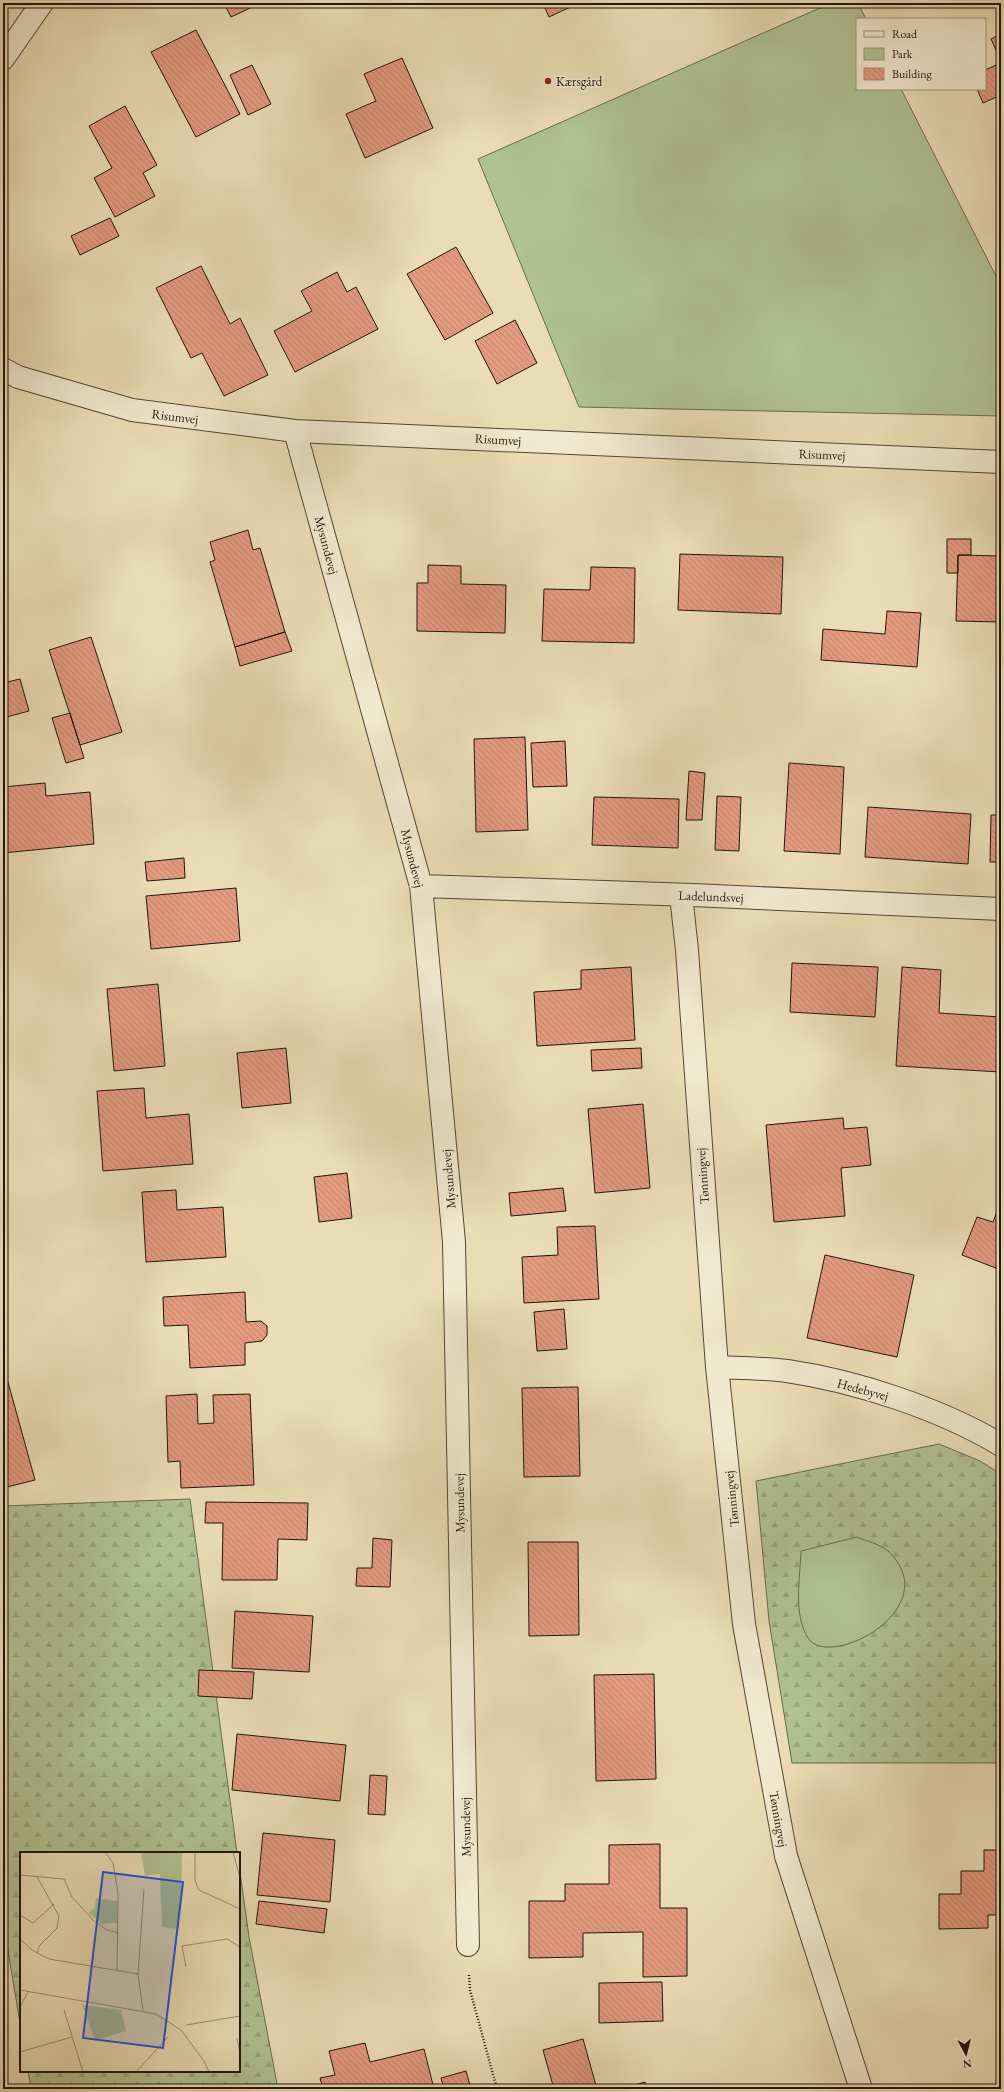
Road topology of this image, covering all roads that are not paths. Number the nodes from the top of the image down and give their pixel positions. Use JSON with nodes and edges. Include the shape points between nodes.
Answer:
{"nodes":[{"id":1,"x":42,"y":3,"type":"edge"},
{"id":2,"x":3,"y":59,"type":"edge"},
{"id":3,"x":3,"y":369,"type":"edge"},
{"id":4,"x":295,"y":431,"type":"junction"},
{"id":5,"x":1001,"y":462,"type":"edge"},
{"id":6,"x":421,"y":886,"type":"junction"},
{"id":7,"x":681,"y":895,"type":"junction"},
{"id":8,"x":1001,"y":909,"type":"edge"},
{"id":9,"x":717,"y":1367,"type":"junction"},
{"id":10,"x":1001,"y":1445,"type":"edge"},
{"id":11,"x":468,"y":1945,"type":"road end"},
{"id":12,"x":861,"y":2089,"type":"edge"}],
"edges":[{"from":1,"to":2,"type":"street"},
{"from":3,"to":4,"type":"street","name":"Risumvej","via":[[18,376],[132,410]]},
{"from":4,"to":5,"type":"street","name":"Risumvej"},
{"from":4,"to":6,"type":"street","name":"Mysundevej"},
{"from":6,"to":7,"type":"street","name":"Ladelundsvej"},
{"from":6,"to":11,"type":"street","name":"Mysundevej","via":[[454,1242]]},
{"from":7,"to":8,"type":"street","name":"Ladelundsvej"},
{"from":7,"to":9,"type":"street","name":"Tønningvej"},
{"from":9,"to":10,"type":"street","name":"Hedebyvej","via":[[787,1371],[870,1388],[974,1429]]},
{"from":9,"to":12,"type":"street","name":"Tønningvej","via":[[744,1624],[786,1856]]}]}
